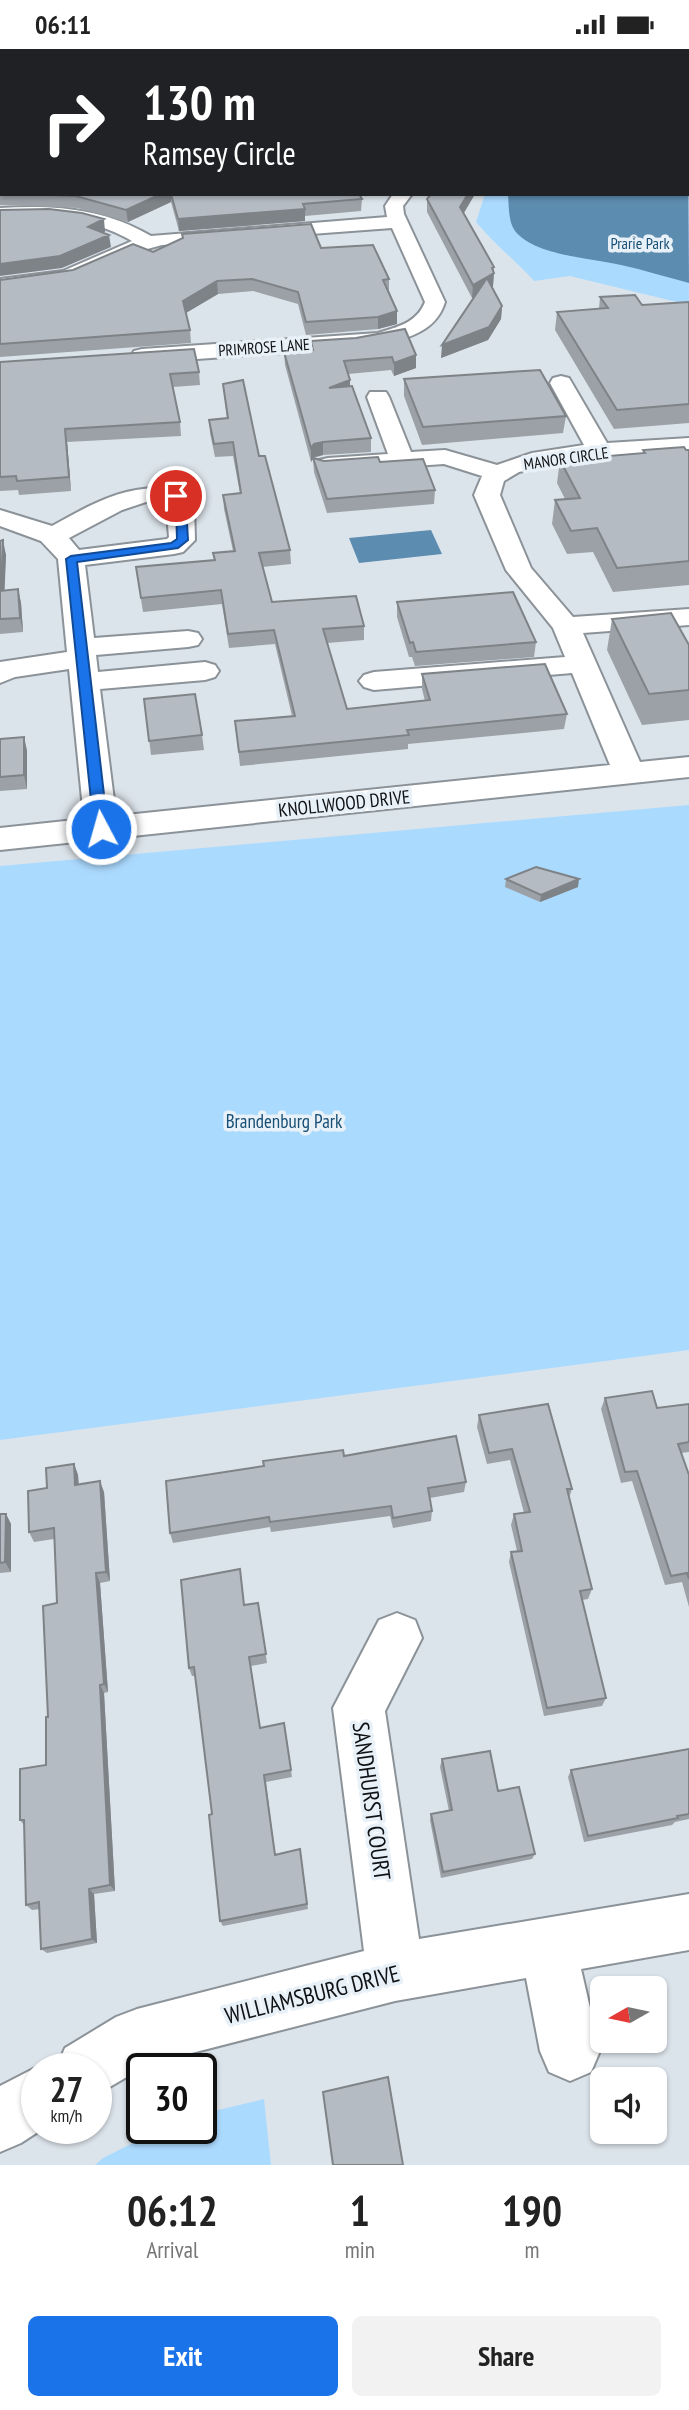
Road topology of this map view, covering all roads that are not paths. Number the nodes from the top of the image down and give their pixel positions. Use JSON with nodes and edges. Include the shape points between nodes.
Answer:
{"nodes":[{"id":1,"x":402,"y":196,"type":"edge"},
{"id":2,"x":0,"y":214,"type":"edge"},
{"id":3,"x":398,"y":222,"type":"junction"},
{"id":4,"x":148,"y":241,"type":"junction"},
{"id":5,"x":0,"y":285,"type":"edge"},
{"id":6,"x":120,"y":358,"type":"edge"},
{"id":7,"x":562,"y":383,"type":"dead end"},
{"id":8,"x":378,"y":397,"type":"dead end"},
{"id":9,"x":689,"y":445,"type":"edge"},
{"id":10,"x":600,"y":453,"type":"junction"},
{"id":11,"x":402,"y":459,"type":"junction"},
{"id":12,"x":324,"y":465,"type":"edge"},
{"id":13,"x":499,"y":473,"type":"junction"},
{"id":14,"x":0,"y":518,"type":"edge"},
{"id":15,"x":54,"y":536,"type":"junction"},
{"id":16,"x":71,"y":559,"type":"junction"},
{"id":17,"x":689,"y":617,"type":"edge"},
{"id":18,"x":566,"y":626,"type":"junction"},
{"id":19,"x":188,"y":639,"type":"dead end"},
{"id":20,"x":82,"y":663,"type":"junction"},
{"id":21,"x":582,"y":664,"type":"junction"},
{"id":22,"x":205,"y":671,"type":"dead end"},
{"id":23,"x":0,"y":674,"type":"edge"},
{"id":24,"x":374,"y":681,"type":"dead end"},
{"id":25,"x":689,"y":767,"type":"edge"},
{"id":26,"x":629,"y":773,"type":"junction"},
{"id":27,"x":101,"y":829,"type":"junction"},
{"id":28,"x":0,"y":839,"type":"edge"},
{"id":29,"x":397,"y":1639,"type":"dead end"},
{"id":30,"x":689,"y":1922,"type":"edge"},
{"id":31,"x":548,"y":1946,"type":"junction"},
{"id":32,"x":395,"y":1972,"type":"junction"},
{"id":33,"x":570,"y":2051,"type":"dead end"},
{"id":34,"x":112,"y":2053,"type":"edge"}],
"edges":[{"from":1,"to":3,"type":"street","via":[[394,207]]},
{"from":2,"to":4,"type":"street","via":[[92,216],[118,223]]},
{"from":3,"to":4,"type":"street"},
{"from":3,"to":6,"type":"street","name":"PRIMROSE LANE","via":[[434,296],[434,308],[423,322],[407,331],[379,339],[249,338]]},
{"from":4,"to":5,"type":"street","via":[[67,276]]},
{"from":7,"to":10,"type":"street"},
{"from":8,"to":11,"type":"street"},
{"from":9,"to":10,"type":"street","name":"MANOR CIRCLE"},
{"from":10,"to":13,"type":"street","name":"MANOR CIRCLE","via":[[525,461]]},
{"from":11,"to":12,"type":"street"},
{"from":11,"to":13,"type":"street","via":[[445,457]]},
{"from":13,"to":18,"type":"street","name":"MANOR CIRCLE","via":[[489,484],[487,495],[519,570]]},
{"from":14,"to":15,"type":"street"},
{"from":15,"to":16,"type":"street"},
{"from":15,"to":16,"type":"street","via":[[125,500],[148,494],[176,496],[181,506],[182,540],[174,546]]},
{"from":16,"to":20,"type":"street"},
{"from":17,"to":18,"type":"street"},
{"from":18,"to":21,"type":"street","name":"MANOR CIRCLE"},
{"from":19,"to":20,"type":"street"},
{"from":20,"to":22,"type":"street"},
{"from":20,"to":23,"type":"street","via":[[7,669]]},
{"from":20,"to":27,"type":"street"},
{"from":21,"to":24,"type":"street"},
{"from":21,"to":26,"type":"street","name":"MANOR CIRCLE"},
{"from":25,"to":26,"type":"street","name":"KNOLLWOOD DRIVE"},
{"from":26,"to":27,"type":"street","name":"KNOLLWOOD DRIVE"},
{"from":27,"to":28,"type":"street","name":"KNOLLWOOD DRIVE"},
{"from":29,"to":32,"type":"street","name":"SANDHURST COURT","via":[[359,1708]]},
{"from":30,"to":31,"type":"street","name":"WILLIAMSBURG DRIVE"},
{"from":31,"to":32,"type":"street","name":"WILLIAMSBURG DRIVE"},
{"from":31,"to":33,"type":"street"},
{"from":32,"to":34,"type":"street","name":"WILLIAMSBURG DRIVE","via":[[137,2038]]}]}
